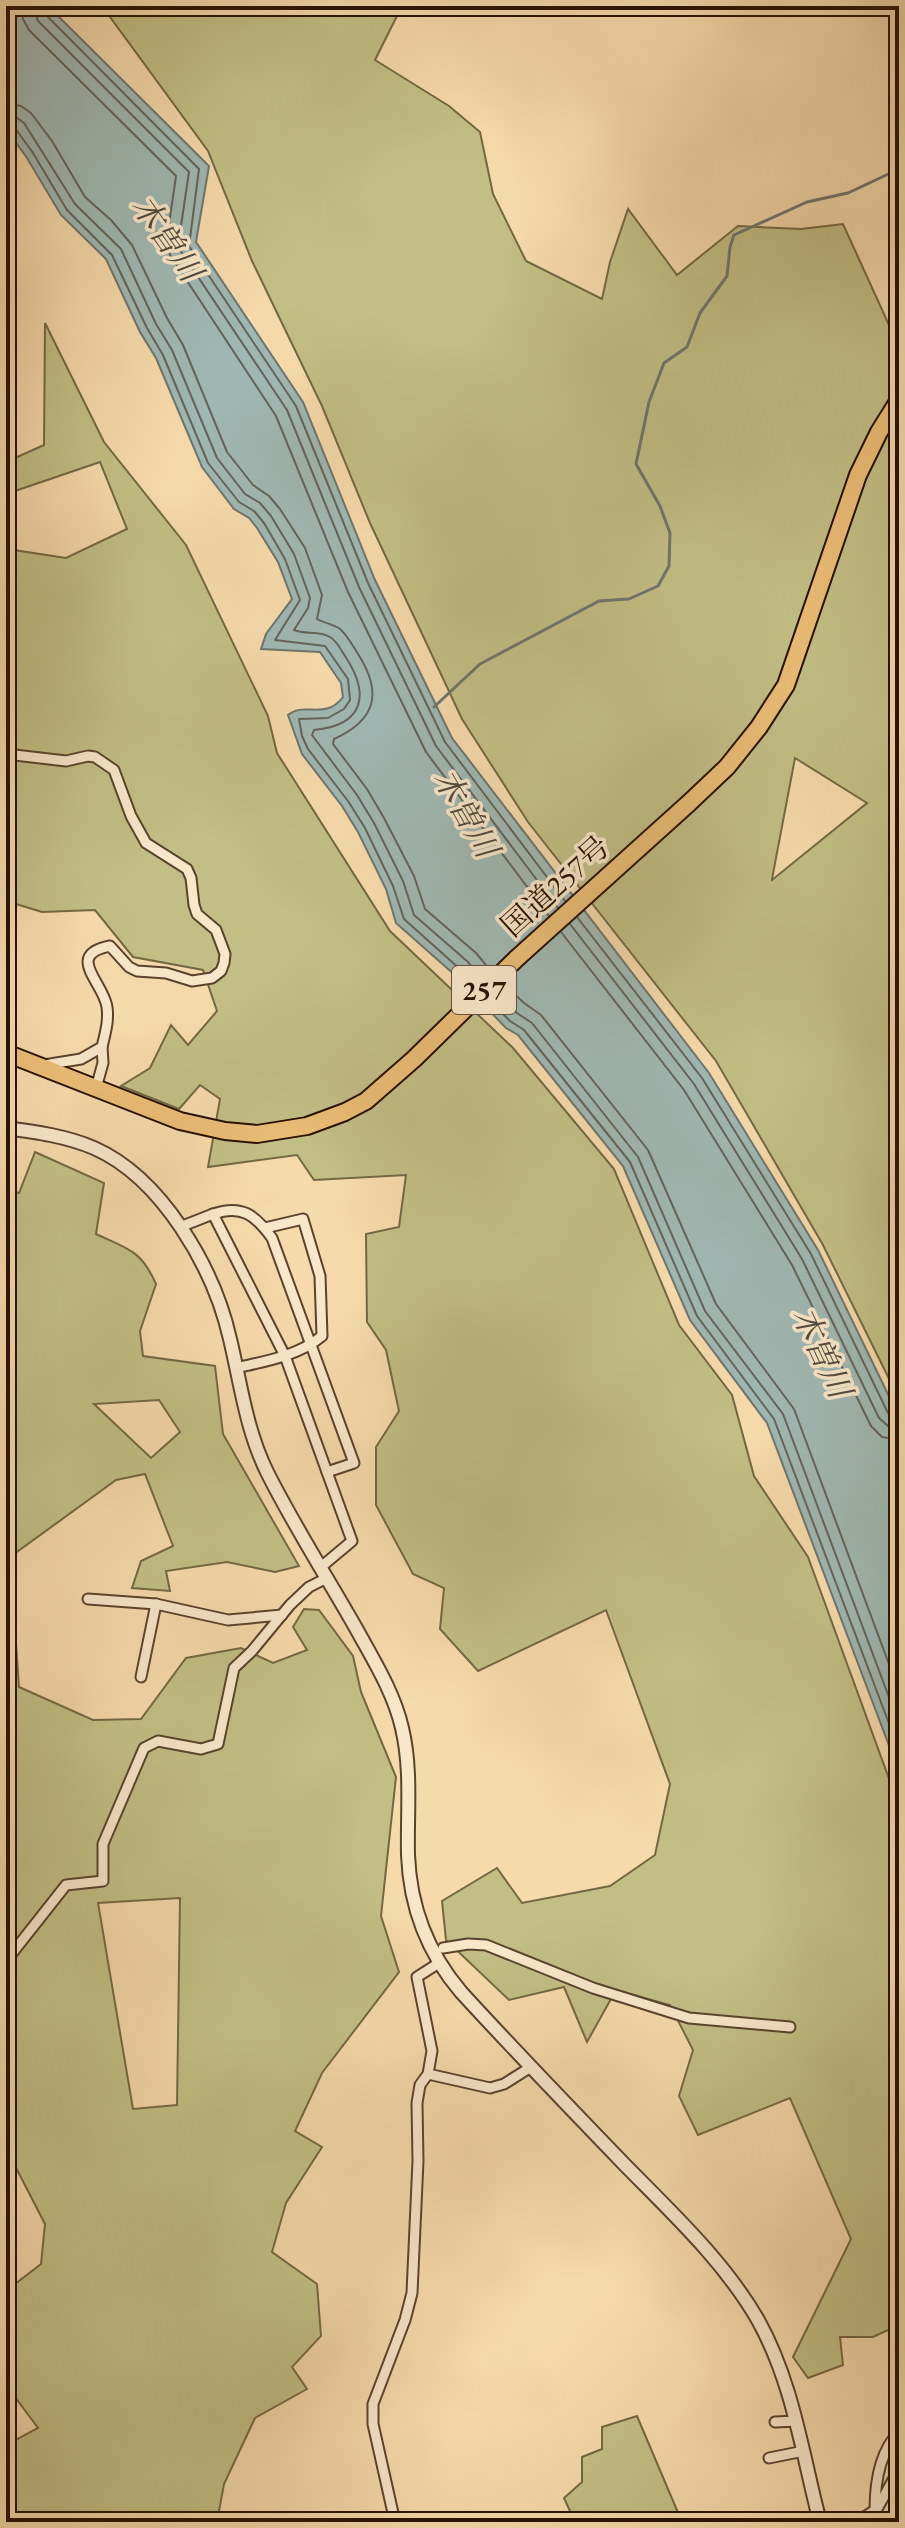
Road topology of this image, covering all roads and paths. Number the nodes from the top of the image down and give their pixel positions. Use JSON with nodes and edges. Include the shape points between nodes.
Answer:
{"nodes":[{"id":1,"x":899,"y":400,"type":"edge"},
{"id":2,"x":6,"y":754,"type":"edge"},
{"id":3,"x":102,"y":1047,"type":"junction"},
{"id":4,"x":6,"y":1053,"type":"edge"},
{"id":5,"x":40,"y":1066,"type":"junction"},
{"id":6,"x":96,"y":1088,"type":"junction"},
{"id":7,"x":6,"y":1128,"type":"edge"},
{"id":8,"x":213,"y":1214,"type":"junction"},
{"id":9,"x":180,"y":1227,"type":"junction"},
{"id":10,"x":265,"y":1228,"type":"junction"},
{"id":11,"x":310,"y":1345,"type":"junction"},
{"id":12,"x":285,"y":1356,"type":"junction"},
{"id":13,"x":236,"y":1368,"type":"junction"},
{"id":14,"x":327,"y":1472,"type":"junction"},
{"id":15,"x":324,"y":1573,"type":"junction"},
{"id":16,"x":88,"y":1599,"type":"dead end"},
{"id":17,"x":156,"y":1604,"type":"junction"},
{"id":18,"x":282,"y":1615,"type":"junction"},
{"id":19,"x":141,"y":1677,"type":"dead end"},
{"id":20,"x":443,"y":1948,"type":"dead end"},
{"id":21,"x":6,"y":1961,"type":"edge"},
{"id":22,"x":439,"y":1963,"type":"junction"},
{"id":23,"x":790,"y":2027,"type":"dead end"},
{"id":24,"x":531,"y":2067,"type":"junction"},
{"id":25,"x":428,"y":2074,"type":"junction"},
{"id":26,"x":797,"y":2421,"type":"junction"},
{"id":27,"x":775,"y":2422,"type":"dead end"},
{"id":28,"x":899,"y":2432,"type":"edge"},
{"id":29,"x":804,"y":2451,"type":"junction"},
{"id":30,"x":769,"y":2458,"type":"dead end"},
{"id":31,"x":899,"y":2480,"type":"edge"},
{"id":32,"x":875,"y":2510,"type":"junction"},
{"id":33,"x":395,"y":2522,"type":"edge"},
{"id":34,"x":820,"y":2522,"type":"edge"},
{"id":35,"x":856,"y":2522,"type":"edge"}],
"edges":[{"from":1,"to":6,"type":"highway","name":"国道257号","number":"257","via":[[858,475],[786,685],[759,727],[727,767],[366,1101],[307,1126],[257,1134],[206,1128]]},
{"from":2,"to":3,"type":"street","via":[[66,761],[88,756],[108,764],[146,843],[187,869],[197,914],[216,930],[225,954],[221,971],[192,981],[137,971],[110,946],[93,952],[88,968],[107,1004]]},
{"from":3,"to":5,"type":"street","via":[[81,1059]]},
{"from":3,"to":6,"type":"street"},
{"from":4,"to":5,"type":"highway","name":"国道257号","number":"257"},
{"from":5,"to":6,"type":"highway","name":"国道257号","number":"257"},
{"from":7,"to":9,"type":"street","via":[[96,1149],[144,1181]]},
{"from":8,"to":9,"type":"street"},
{"from":8,"to":10,"type":"street","via":[[228,1209],[249,1213]]},
{"from":8,"to":12,"type":"street"},
{"from":9,"to":13,"type":"street","via":[[218,1301]]},
{"from":10,"to":11,"type":"street"},
{"from":10,"to":11,"type":"street","via":[[303,1219],[320,1276],[322,1336]]},
{"from":11,"to":12,"type":"street"},
{"from":11,"to":14,"type":"street","via":[[354,1463]]},
{"from":12,"to":13,"type":"street"},
{"from":12,"to":14,"type":"street"},
{"from":13,"to":15,"type":"street","via":[[256,1448]]},
{"from":14,"to":15,"type":"street","via":[[352,1541]]},
{"from":15,"to":18,"type":"street"},
{"from":15,"to":22,"type":"street","via":[[385,1681],[401,1725],[409,1769],[413,1900]]},
{"from":16,"to":17,"type":"street"},
{"from":17,"to":18,"type":"street","via":[[228,1620]]},
{"from":17,"to":19,"type":"street"},
{"from":18,"to":21,"type":"street","via":[[234,1668],[218,1744],[201,1749],[158,1741],[144,1748],[103,1844],[103,1881],[66,1885]]},
{"from":20,"to":23,"type":"street","via":[[486,1945],[593,1988],[689,2018]]},
{"from":22,"to":24,"type":"street"},
{"from":22,"to":25,"type":"street","via":[[417,1977],[432,2051]]},
{"from":24,"to":25,"type":"street","via":[[490,2088]]},
{"from":24,"to":26,"type":"street","via":[[734,2285],[758,2320]]},
{"from":25,"to":33,"type":"street","via":[[417,2103],[412,2293],[373,2404]]},
{"from":26,"to":27,"type":"street"},
{"from":26,"to":29,"type":"street"},
{"from":28,"to":32,"type":"street","via":[[884,2453]]},
{"from":29,"to":30,"type":"street"},
{"from":29,"to":34,"type":"street"},
{"from":31,"to":32,"type":"street","via":[[893,2480]]},
{"from":32,"to":35,"type":"street"}]}
